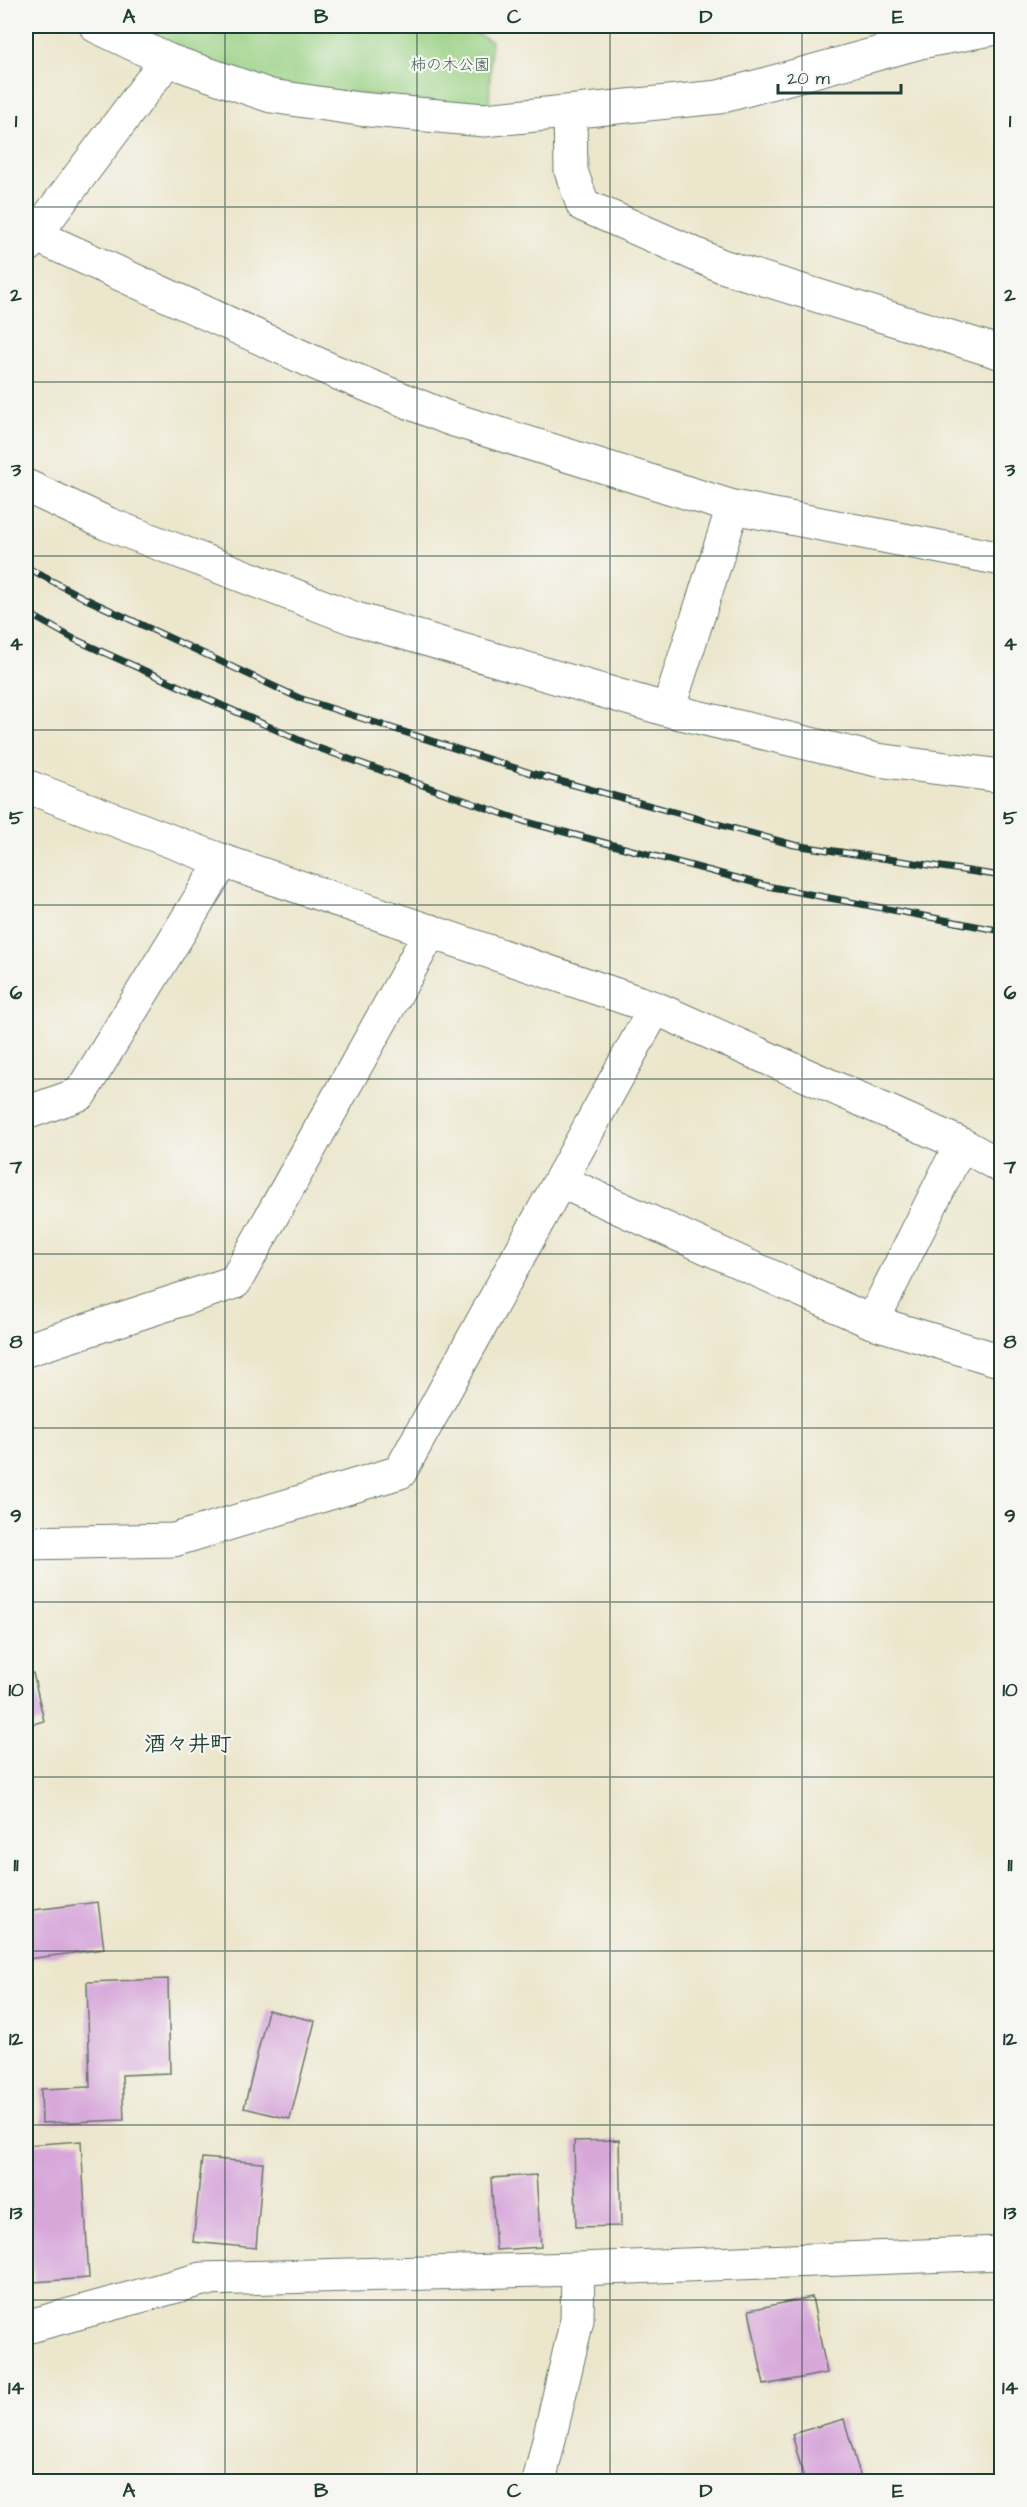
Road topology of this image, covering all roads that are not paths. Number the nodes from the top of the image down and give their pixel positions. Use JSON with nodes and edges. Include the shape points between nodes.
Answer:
{"nodes":[{"id":1,"x":96,"y":26,"type":"edge"},
{"id":2,"x":1002,"y":27,"type":"edge"},
{"id":3,"x":167,"y":60,"type":"junction"},
{"id":4,"x":570,"y":111,"type":"junction"},
{"id":5,"x":28,"y":238,"type":"edge"},
{"id":6,"x":1002,"y":353,"type":"edge"},
{"id":7,"x":26,"y":486,"type":"edge"},
{"id":8,"x":733,"y":507,"type":"junction"},
{"id":9,"x":1002,"y":559,"type":"edge"},
{"id":10,"x":668,"y":710,"type":"junction"},
{"id":11,"x":1002,"y":776,"type":"edge"},
{"id":12,"x":26,"y":786,"type":"edge"},
{"id":13,"x":223,"y":861,"type":"junction"},
{"id":14,"x":431,"y":931,"type":"junction"},
{"id":15,"x":655,"y":1008,"type":"junction"},
{"id":16,"x":26,"y":1113,"type":"edge"},
{"id":17,"x":961,"y":1144,"type":"junction"},
{"id":18,"x":1002,"y":1167,"type":"edge"},
{"id":19,"x":560,"y":1181,"type":"junction"},
{"id":20,"x":872,"y":1322,"type":"junction"},
{"id":21,"x":26,"y":1350,"type":"edge"},
{"id":22,"x":1002,"y":1361,"type":"edge"},
{"id":23,"x":26,"y":1543,"type":"edge"},
{"id":24,"x":1002,"y":2253,"type":"edge"},
{"id":25,"x":578,"y":2269,"type":"junction"},
{"id":26,"x":26,"y":2327,"type":"edge"},
{"id":27,"x":539,"y":2481,"type":"edge"}],
"edges":[{"from":1,"to":3,"type":"street"},
{"from":2,"to":4,"type":"street","via":[[920,42],[719,97]]},
{"from":3,"to":4,"type":"street","via":[[271,96],[359,109],[484,120]]},
{"from":3,"to":5,"type":"street"},
{"from":4,"to":6,"type":"street","via":[[571,171],[583,205],[722,266]]},
{"from":5,"to":8,"type":"street","via":[[448,418]]},
{"from":7,"to":10,"type":"street","via":[[108,524],[353,618]]},
{"from":8,"to":9,"type":"street"},
{"from":8,"to":10,"type":"street"},
{"from":10,"to":11,"type":"street","via":[[877,760]]},
{"from":12,"to":13,"type":"street"},
{"from":13,"to":14,"type":"street"},
{"from":13,"to":16,"type":"street","via":[[80,1094]]},
{"from":14,"to":15,"type":"street"},
{"from":14,"to":21,"type":"street","via":[[235,1282]]},
{"from":15,"to":17,"type":"street"},
{"from":15,"to":19,"type":"street"},
{"from":17,"to":18,"type":"street"},
{"from":17,"to":20,"type":"street"},
{"from":19,"to":20,"type":"street"},
{"from":19,"to":23,"type":"street","via":[[400,1472],[174,1540]]},
{"from":20,"to":22,"type":"street"},
{"from":24,"to":25,"type":"street"},
{"from":25,"to":26,"type":"street","via":[[202,2279]]},
{"from":25,"to":27,"type":"street","via":[[577,2320]]}]}
